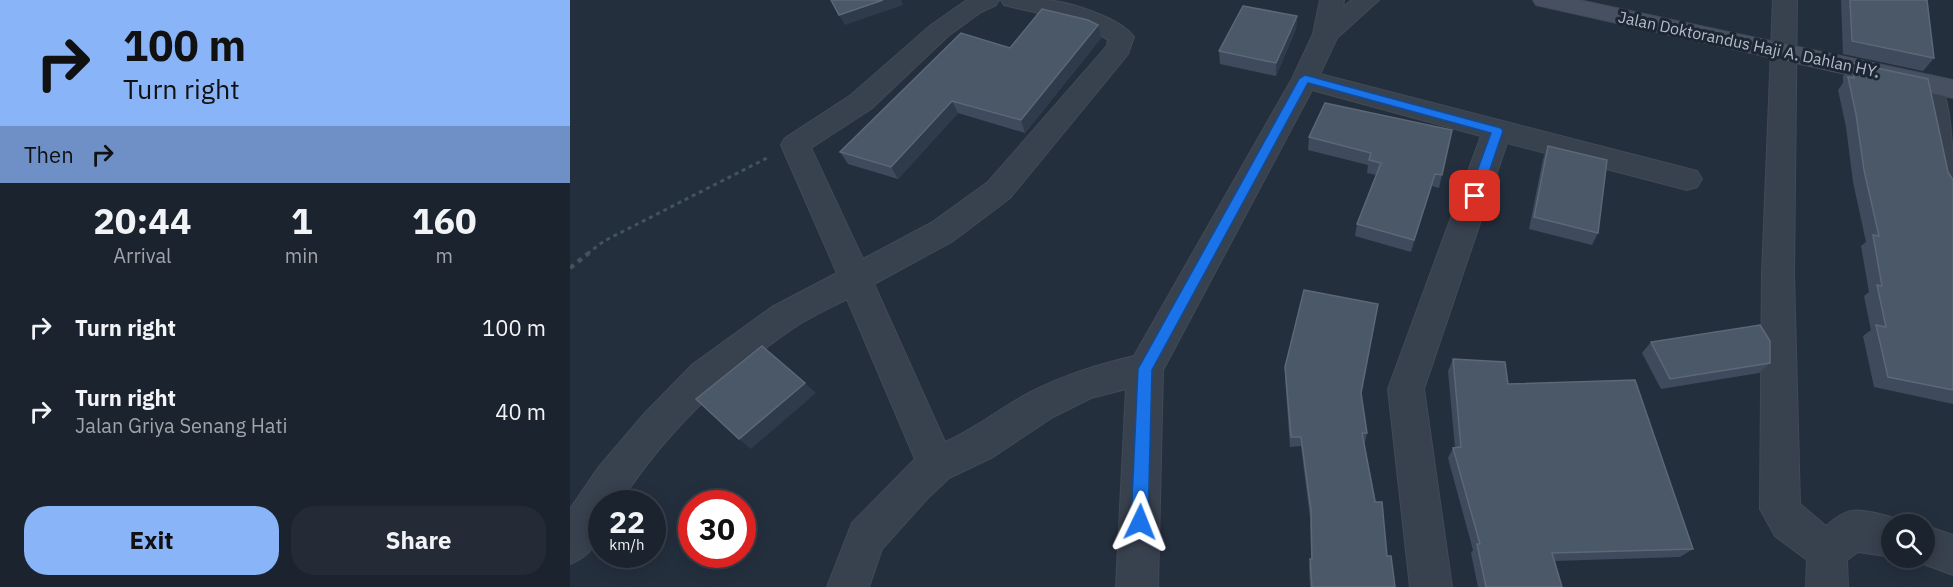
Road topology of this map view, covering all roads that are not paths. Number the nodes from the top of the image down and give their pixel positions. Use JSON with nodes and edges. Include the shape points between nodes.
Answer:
{"nodes":[{"id":1,"x":987,"y":0,"type":"edge"},
{"id":2,"x":1013,"y":0,"type":"edge"},
{"id":3,"x":1332,"y":0,"type":"edge"},
{"id":4,"x":1367,"y":0,"type":"edge"},
{"id":5,"x":1545,"y":0,"type":"edge"},
{"id":6,"x":1785,"y":0,"type":"edge"},
{"id":7,"x":948,"y":9,"type":"edge"},
{"id":8,"x":1326,"y":34,"type":"junction"},
{"id":9,"x":1783,"y":52,"type":"junction"},
{"id":10,"x":1305,"y":79,"type":"junction"},
{"id":11,"x":1942,"y":86,"type":"edge"},
{"id":12,"x":1497,"y":131,"type":"junction"},
{"id":13,"x":1687,"y":179,"type":"dead end"},
{"id":14,"x":1953,"y":184,"type":"edge"},
{"id":15,"x":856,"y":280,"type":"junction"},
{"id":16,"x":1145,"y":369,"type":"junction"},
{"id":17,"x":936,"y":465,"type":"junction"},
{"id":18,"x":1881,"y":535,"type":"edge"},
{"id":19,"x":570,"y":544,"type":"edge"},
{"id":20,"x":1935,"y":549,"type":"edge"},
{"id":21,"x":1953,"y":555,"type":"edge"},
{"id":22,"x":1827,"y":569,"type":"edge"},
{"id":23,"x":848,"y":587,"type":"edge"},
{"id":24,"x":1137,"y":587,"type":"edge"},
{"id":25,"x":1431,"y":587,"type":"edge"}],
"edges":[{"from":1,"to":7,"type":"street"},
{"from":2,"to":15,"type":"street","via":[[1109,27],[1121,37],[1119,48],[999,190],[942,232]]},
{"from":3,"to":8,"type":"street"},
{"from":4,"to":8,"type":"street"},
{"from":5,"to":9,"type":"street","name":"Jalan Doktorandus Haji A. Dahlan HY."},
{"from":6,"to":9,"type":"street"},
{"from":7,"to":15,"type":"street","via":[[860,103],[795,145]]},
{"from":8,"to":10,"type":"street"},
{"from":9,"to":11,"type":"street","name":"Jalan Doktorandus Haji A. Dahlan HY."},
{"from":9,"to":22,"type":"street","via":[[1778,274],[1780,509],[1784,519]]},
{"from":10,"to":12,"type":"street"},
{"from":10,"to":16,"type":"street"},
{"from":11,"to":14,"type":"street"},
{"from":12,"to":13,"type":"street"},
{"from":12,"to":25,"type":"street","via":[[1406,389]]},
{"from":15,"to":17,"type":"street"},
{"from":15,"to":19,"type":"street","via":[[784,316],[706,375],[612,481]]},
{"from":16,"to":17,"type":"street","via":[[1085,384],[1049,401],[980,445]]},
{"from":16,"to":24,"type":"street"},
{"from":17,"to":23,"type":"street","via":[[866,537]]},
{"from":18,"to":22,"type":"street","via":[[1852,531]]},
{"from":20,"to":21,"type":"street"}]}
